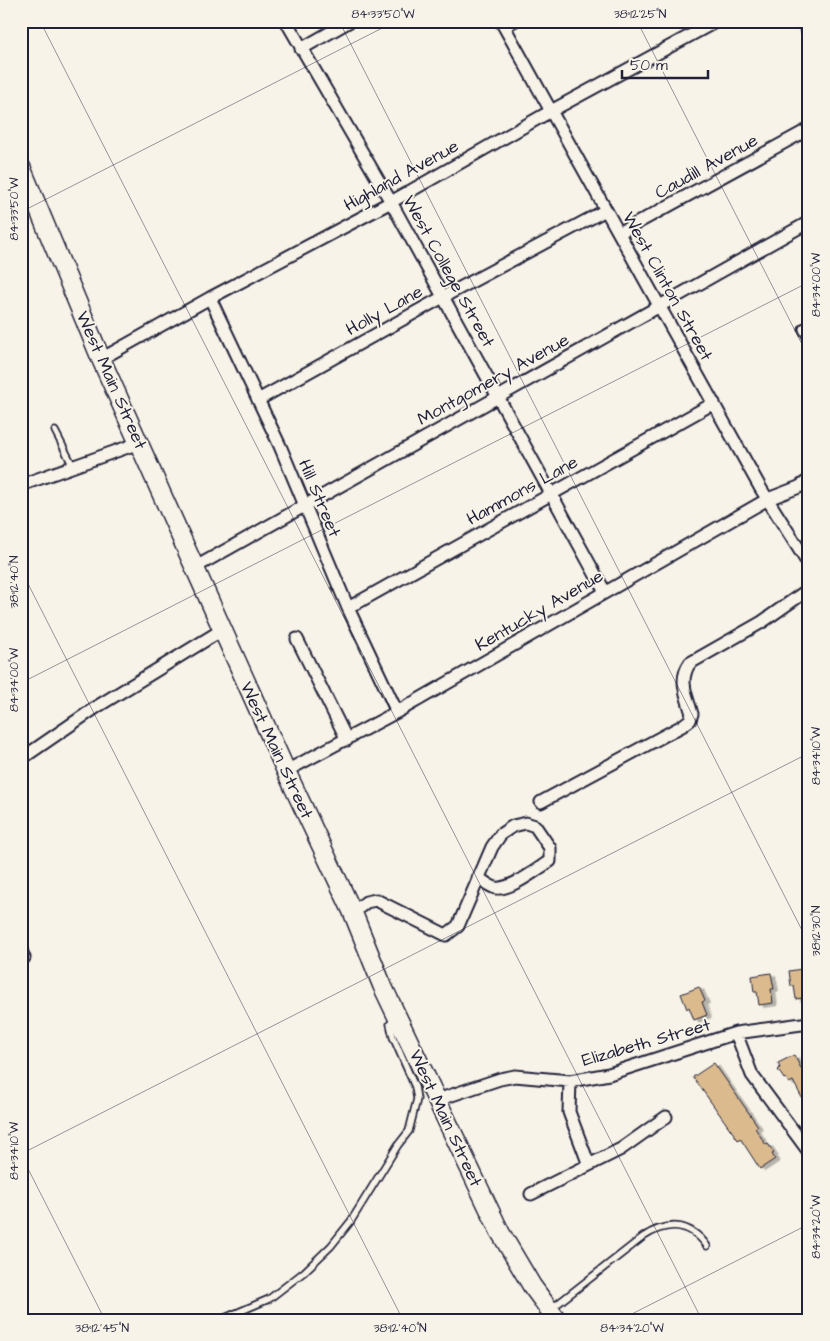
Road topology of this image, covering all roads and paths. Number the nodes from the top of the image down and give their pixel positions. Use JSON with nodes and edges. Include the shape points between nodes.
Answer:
{"nodes":[{"id":1,"x":286,"y":21,"type":"edge"},
{"id":2,"x":350,"y":21,"type":"edge"},
{"id":3,"x":520,"y":21,"type":"edge"},
{"id":4,"x":717,"y":21,"type":"edge"},
{"id":5,"x":802,"y":21,"type":"edge"},
{"id":6,"x":503,"y":25,"type":"edge"},
{"id":7,"x":809,"y":33,"type":"edge"},
{"id":8,"x":301,"y":48,"type":"junction"},
{"id":9,"x":551,"y":111,"type":"junction"},
{"id":10,"x":809,"y":130,"type":"edge"},
{"id":11,"x":22,"y":172,"type":"edge"},
{"id":12,"x":391,"y":202,"type":"junction"},
{"id":13,"x":606,"y":210,"type":"junction"},
{"id":14,"x":809,"y":222,"type":"edge"},
{"id":15,"x":620,"y":233,"type":"junction"},
{"id":16,"x":443,"y":297,"type":"junction"},
{"id":17,"x":210,"y":298,"type":"junction"},
{"id":18,"x":660,"y":306,"type":"junction"},
{"id":19,"x":101,"y":359,"type":"junction"},
{"id":20,"x":498,"y":396,"type":"junction"},
{"id":21,"x":258,"y":400,"type":"junction"},
{"id":22,"x":714,"y":403,"type":"junction"},
{"id":23,"x":55,"y":431,"type":"dead end"},
{"id":24,"x":139,"y":444,"type":"junction"},
{"id":25,"x":73,"y":466,"type":"junction"},
{"id":26,"x":809,"y":480,"type":"edge"},
{"id":27,"x":21,"y":485,"type":"edge"},
{"id":28,"x":552,"y":493,"type":"junction"},
{"id":29,"x":768,"y":499,"type":"junction"},
{"id":30,"x":304,"y":506,"type":"junction"},
{"id":31,"x":809,"y":565,"type":"edge"},
{"id":32,"x":194,"y":568,"type":"junction"},
{"id":33,"x":809,"y":589,"type":"edge"},
{"id":34,"x":606,"y":592,"type":"junction"},
{"id":35,"x":348,"y":608,"type":"junction"},
{"id":36,"x":222,"y":630,"type":"junction"},
{"id":37,"x":297,"y":639,"type":"dead end"},
{"id":38,"x":397,"y":712,"type":"junction"},
{"id":39,"x":347,"y":740,"type":"junction"},
{"id":40,"x":21,"y":759,"type":"edge"},
{"id":41,"x":286,"y":771,"type":"junction"},
{"id":42,"x":541,"y":802,"type":"dead end"},
{"id":43,"x":478,"y":878,"type":"junction"},
{"id":44,"x":353,"y":913,"type":"junction"},
{"id":45,"x":398,"y":1016,"type":"junction"},
{"id":46,"x":809,"y":1023,"type":"edge"},
{"id":47,"x":736,"y":1033,"type":"junction"},
{"id":48,"x":570,"y":1081,"type":"junction"},
{"id":49,"x":436,"y":1100,"type":"junction"},
{"id":50,"x":666,"y":1117,"type":"dead end"},
{"id":51,"x":809,"y":1152,"type":"edge"},
{"id":52,"x":589,"y":1165,"type":"junction"},
{"id":53,"x":531,"y":1194,"type":"dead end"},
{"id":54,"x":707,"y":1246,"type":"dead end"},
{"id":55,"x":554,"y":1315,"type":"edge"},
{"id":56,"x":220,"y":1320,"type":"edge"}],
"edges":[{"from":1,"to":8,"type":"street","name":"West College Street"},
{"from":2,"to":8,"type":"street"},
{"from":3,"to":6,"type":"lane"},
{"from":4,"to":9,"type":"street","name":"Highland Avenue"},
{"from":5,"to":7,"type":"street"},
{"from":6,"to":9,"type":"street","name":"West Clinton Street"},
{"from":8,"to":12,"type":"street","name":"West College Street"},
{"from":9,"to":12,"type":"street","name":"Highland Avenue"},
{"from":9,"to":13,"type":"street","name":"West Clinton Street"},
{"from":10,"to":15,"type":"street","name":"Caudill Avenue"},
{"from":11,"to":19,"type":"main road","name":"West Main Street"},
{"from":12,"to":16,"type":"street","name":"West College Street"},
{"from":12,"to":17,"type":"street","name":"Highland Avenue"},
{"from":13,"to":15,"type":"street","name":"West Clinton Street"},
{"from":13,"to":16,"type":"street","name":"Holly Lane"},
{"from":14,"to":18,"type":"street","name":"Montgomery Avenue"},
{"from":15,"to":18,"type":"street","name":"West Clinton Street"},
{"from":16,"to":20,"type":"street","name":"West College Street"},
{"from":16,"to":21,"type":"street","name":"Holly Lane"},
{"from":17,"to":19,"type":"street","name":"Highland Avenue"},
{"from":17,"to":21,"type":"street","name":"Hill Street"},
{"from":18,"to":20,"type":"street","name":"Montgomery Avenue"},
{"from":18,"to":22,"type":"street","name":"West Clinton Street"},
{"from":19,"to":24,"type":"main road","name":"West Main Street"},
{"from":20,"to":28,"type":"street","name":"West College Street"},
{"from":20,"to":30,"type":"street","name":"Montgomery Avenue"},
{"from":21,"to":30,"type":"street","name":"Hill Street"},
{"from":22,"to":28,"type":"street","name":"Hammons Lane"},
{"from":22,"to":29,"type":"street","name":"West Clinton Street"},
{"from":23,"to":25,"type":"lane"},
{"from":24,"to":25,"type":"street"},
{"from":24,"to":32,"type":"main road","name":"West Main Street"},
{"from":25,"to":27,"type":"street"},
{"from":26,"to":29,"type":"street","name":"Kentucky Avenue"},
{"from":28,"to":34,"type":"street","name":"West College Street"},
{"from":28,"to":35,"type":"street","name":"Hammons Lane"},
{"from":29,"to":31,"type":"street","name":"West Clinton Street"},
{"from":29,"to":34,"type":"street","name":"Kentucky Avenue"},
{"from":30,"to":32,"type":"street","name":"Montgomery Avenue"},
{"from":30,"to":35,"type":"street","name":"Hill Street"},
{"from":32,"to":36,"type":"main road","name":"West Main Street"},
{"from":33,"to":42,"type":"street","via":[[762,622],[690,663],[683,679],[692,714],[690,720]]},
{"from":34,"to":38,"type":"street","name":"Kentucky Avenue"},
{"from":35,"to":38,"type":"street","name":"Hill Street"},
{"from":36,"to":40,"type":"street","via":[[98,706]]},
{"from":36,"to":41,"type":"main road","name":"West Main Street"},
{"from":37,"to":39,"type":"street"},
{"from":38,"to":39,"type":"street","name":"Kentucky Avenue"},
{"from":39,"to":41,"type":"street","name":"Kentucky Avenue"},
{"from":41,"to":44,"type":"main road","name":"West Main Street"},
{"from":43,"to":43,"type":"street","via":[[492,847],[501,834],[513,826],[526,822],[536,826],[550,848],[550,861],[504,888],[493,887]]},
{"from":43,"to":44,"type":"street","via":[[458,926],[446,935],[376,900],[366,902]]},
{"from":44,"to":45,"type":"main road","name":"West Main Street"},
{"from":45,"to":49,"type":"main road","name":"West Main Street"},
{"from":45,"to":56,"type":"lane","via":[[390,1024],[417,1100],[409,1131],[332,1246],[269,1299]]},
{"from":46,"to":47,"type":"street","name":"Elizabeth Street"},
{"from":47,"to":48,"type":"street","name":"Elizabeth Street","via":[[609,1074]]},
{"from":47,"to":51,"type":"street","via":[[752,1075]]},
{"from":48,"to":49,"type":"street","name":"Elizabeth Street","via":[[515,1076]]},
{"from":48,"to":52,"type":"street","via":[[569,1112]]},
{"from":49,"to":55,"type":"main road","name":"West Main Street","via":[[500,1232]]},
{"from":50,"to":52,"type":"street","via":[[621,1149]]},
{"from":52,"to":53,"type":"street"},
{"from":54,"to":55,"type":"lane","via":[[701,1238],[682,1227],[670,1225],[660,1228],[643,1237]]}]}
